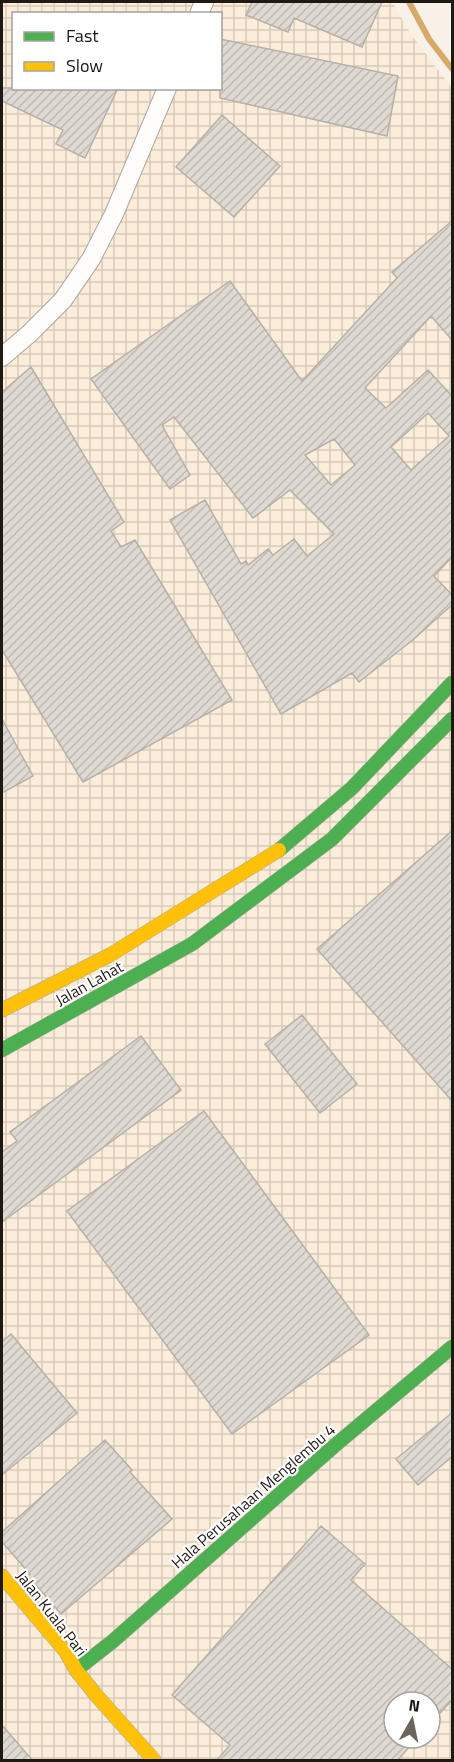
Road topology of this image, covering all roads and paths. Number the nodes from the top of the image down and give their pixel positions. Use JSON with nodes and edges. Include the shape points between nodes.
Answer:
{"nodes":[{"id":1,"x":166,"y":90,"type":"edge"},
{"id":2,"x":2,"y":357,"type":"edge"},
{"id":3,"x":453,"y":682,"type":"edge"},
{"id":4,"x":453,"y":719,"type":"edge"},
{"id":5,"x":2,"y":1010,"type":"edge"},
{"id":6,"x":2,"y":1050,"type":"edge"},
{"id":7,"x":453,"y":1347,"type":"edge"},
{"id":8,"x":2,"y":1576,"type":"edge"},
{"id":9,"x":9,"y":1605,"type":"dead end"},
{"id":10,"x":76,"y":1670,"type":"junction"},
{"id":11,"x":154,"y":1761,"type":"edge"}],
"edges":[{"from":1,"to":2,"type":"street","via":[[91,259],[63,300]]},
{"from":3,"to":5,"type":"main road","via":[[352,788],[273,855],[110,955]]},
{"from":4,"to":6,"type":"main road","name":"Jalan Lahat","via":[[332,839],[192,944]]},
{"from":7,"to":10,"type":"main road","name":"Hala Perusahaan Menglembu 4"},
{"from":8,"to":10,"type":"main road","name":"Jalan Kuala Pari","via":[[66,1652]]},
{"from":9,"to":10,"type":"main road","name":"Jalan Kuala Pari","via":[[58,1661]]},
{"from":10,"to":11,"type":"main road","name":"Jalan Kuala Pari"}]}
